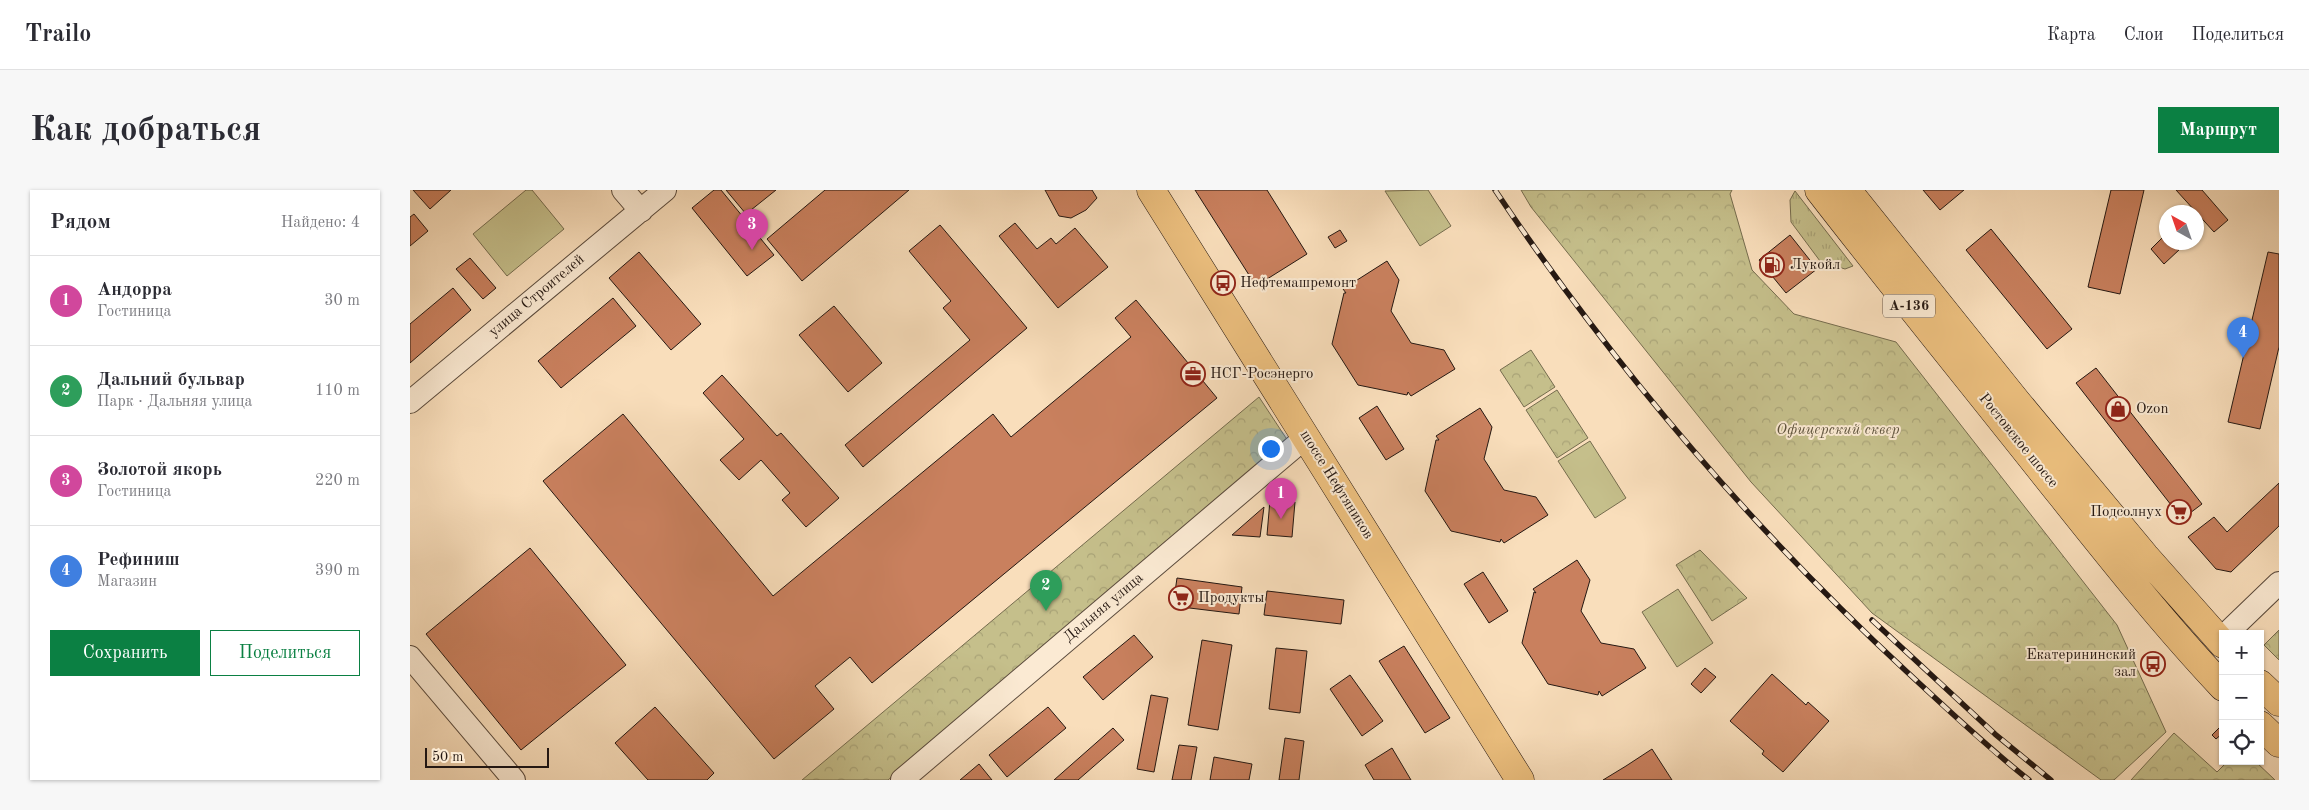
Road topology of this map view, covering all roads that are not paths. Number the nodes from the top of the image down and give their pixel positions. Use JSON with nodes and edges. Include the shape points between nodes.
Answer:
{"nodes":[{"id":1,"x":623,"y":190,"type":"edge"},
{"id":2,"x":665,"y":190,"type":"edge"},
{"id":3,"x":1151,"y":190,"type":"edge"},
{"id":4,"x":1818,"y":190,"type":"edge"},
{"id":5,"x":1847,"y":190,"type":"edge"},
{"id":6,"x":641,"y":211,"type":"junction"},
{"id":7,"x":410,"y":402,"type":"edge"},
{"id":8,"x":1306,"y":437,"type":"junction"},
{"id":9,"x":2271,"y":591,"type":"edge"},
{"id":10,"x":2195,"y":613,"type":"junction"},
{"id":11,"x":2232,"y":630,"type":"edge"},
{"id":12,"x":2251,"y":630,"type":"edge"},
{"id":13,"x":2219,"y":635,"type":"edge"},
{"id":14,"x":2219,"y":643,"type":"edge"},
{"id":15,"x":410,"y":657,"type":"edge"},
{"id":16,"x":2198,"y":661,"type":"junction"},
{"id":17,"x":2264,"y":675,"type":"edge"},
{"id":18,"x":2219,"y":683,"type":"edge"},
{"id":19,"x":2264,"y":688,"type":"edge"},
{"id":20,"x":2279,"y":692,"type":"edge"},
{"id":21,"x":2279,"y":702,"type":"edge"},
{"id":22,"x":2264,"y":729,"type":"edge"},
{"id":23,"x":2279,"y":743,"type":"edge"},
{"id":24,"x":514,"y":780,"type":"edge"},
{"id":25,"x":902,"y":780,"type":"edge"},
{"id":26,"x":1520,"y":780,"type":"edge"}],
"edges":[{"from":1,"to":6,"type":"street"},
{"from":2,"to":6,"type":"street","name":"улица Строителей"},
{"from":3,"to":8,"type":"main road","name":"шоссе Нефтяников"},
{"from":4,"to":16,"type":"main road","name":"Ростовское шоссе","number":"А-136"},
{"from":5,"to":10,"type":"main road","name":"Ростовское шоссе","number":"А-136","via":[[2017,402]]},
{"from":6,"to":7,"type":"street","name":"улица Строителей"},
{"from":8,"to":25,"type":"street","name":"Дальняя улица"},
{"from":8,"to":26,"type":"main road","name":"шоссе Нефтяников"},
{"from":9,"to":10,"type":"street","via":[[2237,616],[2224,620]]},
{"from":9,"to":11,"type":"street"},
{"from":9,"to":12,"type":"street"},
{"from":10,"to":13,"type":"main road","name":"Ростовское шоссе","number":"А-136"},
{"from":14,"to":16,"type":"main road"},
{"from":15,"to":24,"type":"street"},
{"from":16,"to":18,"type":"main road","name":"Ростовское шоссе"},
{"from":17,"to":20,"type":"street"},
{"from":19,"to":21,"type":"main road"},
{"from":22,"to":23,"type":"main road"}]}
